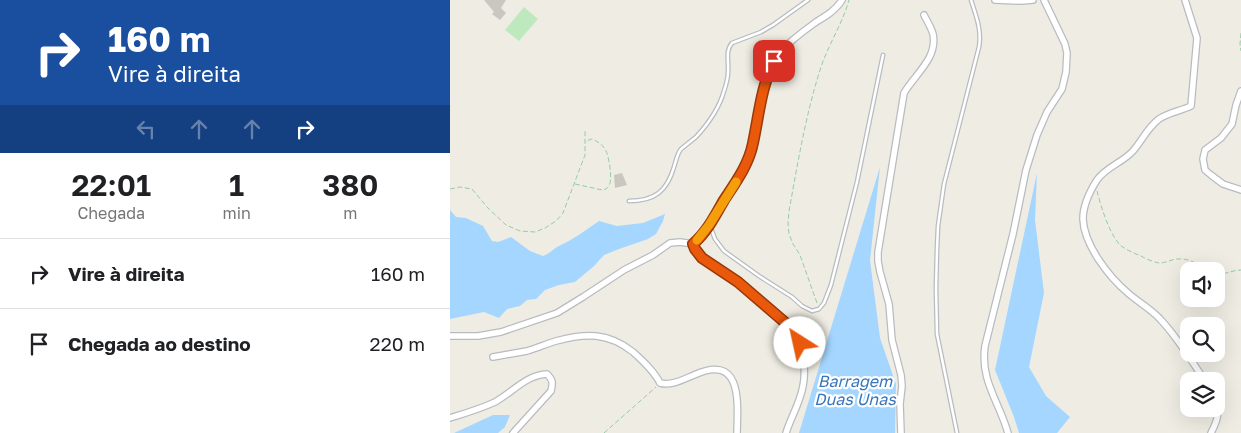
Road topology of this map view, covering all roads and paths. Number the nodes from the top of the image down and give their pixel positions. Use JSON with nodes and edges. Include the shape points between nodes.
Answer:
{"nodes":[{"id":1,"x":808,"y":0,"type":"edge"},
{"id":2,"x":842,"y":0,"type":"edge"},
{"id":3,"x":849,"y":0,"type":"edge"},
{"id":4,"x":971,"y":0,"type":"edge"},
{"id":5,"x":995,"y":0,"type":"edge"},
{"id":6,"x":1033,"y":0,"type":"edge"},
{"id":7,"x":1044,"y":0,"type":"edge"},
{"id":8,"x":1185,"y":0,"type":"edge"},
{"id":9,"x":924,"y":15,"type":"dead end"},
{"id":10,"x":1241,"y":33,"type":"edge"},
{"id":11,"x":1241,"y":51,"type":"edge"},
{"id":12,"x":883,"y":55,"type":"dead end"},
{"id":13,"x":1241,"y":91,"type":"edge"},
{"id":14,"x":585,"y":131,"type":"dead end"},
{"id":15,"x":585,"y":142,"type":"junction"},
{"id":16,"x":1097,"y":180,"type":"junction"},
{"id":17,"x":574,"y":184,"type":"junction"},
{"id":18,"x":450,"y":189,"type":"edge"},
{"id":19,"x":1241,"y":190,"type":"edge"},
{"id":20,"x":629,"y":201,"type":"dead end"},
{"id":21,"x":709,"y":225,"type":"junction"},
{"id":22,"x":693,"y":244,"type":"junction"},
{"id":23,"x":1194,"y":262,"type":"edge"},
{"id":24,"x":1241,"y":270,"type":"edge"},
{"id":25,"x":1225,"y":274,"type":"edge"},
{"id":26,"x":819,"y":309,"type":"junction"},
{"id":27,"x":450,"y":336,"type":"edge"},
{"id":28,"x":493,"y":357,"type":"dead end"},
{"id":29,"x":1199,"y":372,"type":"edge"},
{"id":30,"x":660,"y":383,"type":"junction"},
{"id":31,"x":1217,"y":417,"type":"edge"},
{"id":32,"x":450,"y":418,"type":"edge"},
{"id":33,"x":513,"y":433,"type":"edge"},
{"id":34,"x":604,"y":433,"type":"edge"},
{"id":35,"x":737,"y":433,"type":"edge"},
{"id":36,"x":786,"y":433,"type":"edge"},
{"id":37,"x":901,"y":433,"type":"edge"},
{"id":38,"x":957,"y":433,"type":"edge"},
{"id":39,"x":1008,"y":433,"type":"edge"},
{"id":40,"x":1212,"y":433,"type":"edge"}],
"edges":[{"from":1,"to":20,"type":"lane","via":[[761,32],[732,43],[728,50],[725,90],[715,112],[677,155],[665,188],[649,199]]},
{"from":2,"to":21,"type":"street","via":[[799,35],[774,61],[763,90],[748,161]]},
{"from":3,"to":26,"type":"path","via":[[822,63],[805,126],[788,223],[789,234]]},
{"from":4,"to":38,"type":"lane","via":[[980,30],[979,47],[944,184],[937,249],[937,334]]},
{"from":5,"to":6,"type":"street"},
{"from":7,"to":39,"type":"street","via":[[1065,44],[1066,72],[1062,89],[1040,128],[1026,170],[984,356],[987,382]]},
{"from":8,"to":16,"type":"street","via":[[1197,38],[1191,106],[1158,120],[1133,152]]},
{"from":9,"to":37,"type":"street","via":[[934,45],[904,93],[878,252],[901,375]]},
{"from":10,"to":11,"type":"path"},
{"from":12,"to":26,"type":"lane","via":[[836,266],[827,296]]},
{"from":13,"to":19,"type":"street","via":[[1232,124],[1205,150],[1202,159],[1205,170],[1211,175],[1223,184]]},
{"from":14,"to":15,"type":"path"},
{"from":15,"to":17,"type":"path"},
{"from":15,"to":17,"type":"path","via":[[596,140],[608,154],[610,183],[602,190]]},
{"from":16,"to":23,"type":"path","via":[[1100,203],[1109,226],[1125,248],[1155,262],[1179,259]]},
{"from":16,"to":29,"type":"street","via":[[1083,219],[1098,259],[1113,279],[1157,315]]},
{"from":17,"to":18,"type":"path","via":[[563,213],[556,221],[535,232],[520,231],[506,225],[472,189]]},
{"from":21,"to":22,"type":"street"},
{"from":21,"to":26,"type":"lane","via":[[724,251],[802,306],[812,311]]},
{"from":22,"to":27,"type":"street","via":[[670,243],[557,312],[501,332]]},
{"from":22,"to":36,"type":"street","via":[[702,258],[738,282],[795,331],[804,362],[803,386]]},
{"from":24,"to":25,"type":"path"},
{"from":28,"to":30,"type":"street","via":[[582,336],[602,336],[633,352]]},
{"from":30,"to":34,"type":"path"},
{"from":30,"to":35,"type":"street","via":[[673,383],[708,370],[725,370],[736,388]]},
{"from":31,"to":40,"type":"street"},
{"from":32,"to":33,"type":"street","via":[[497,401],[531,377],[547,374],[553,384],[550,390]]}]}
